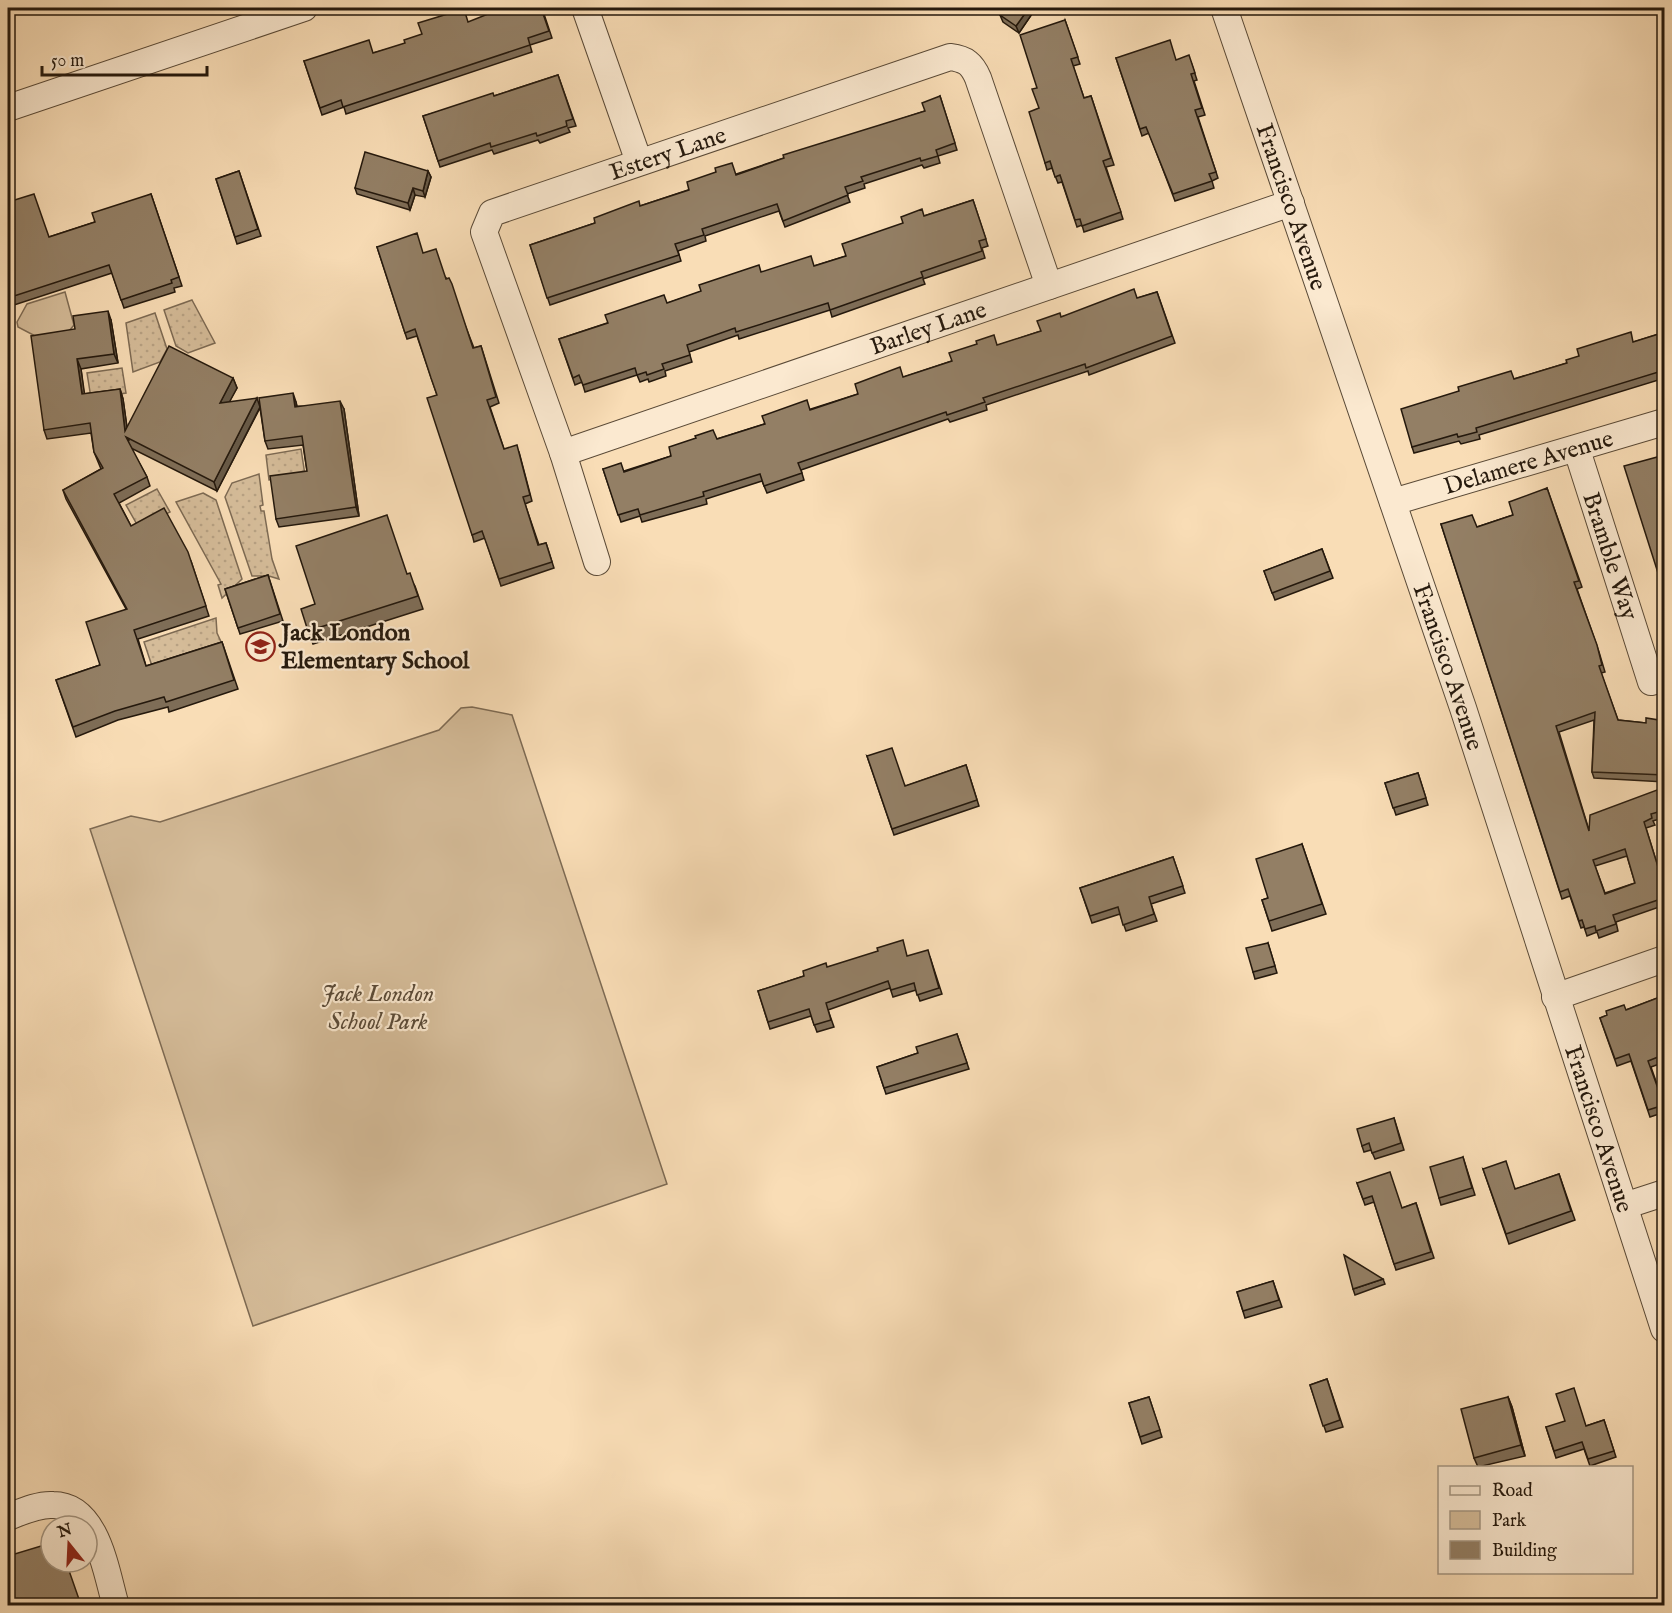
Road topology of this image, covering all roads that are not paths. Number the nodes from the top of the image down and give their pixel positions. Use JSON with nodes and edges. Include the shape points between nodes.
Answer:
{"nodes":[{"id":1,"x":304,"y":8,"type":"edge"},
{"id":2,"x":585,"y":8,"type":"edge"},
{"id":3,"x":1224,"y":8,"type":"edge"},
{"id":4,"x":8,"y":108,"type":"edge"},
{"id":5,"x":639,"y":162,"type":"junction"},
{"id":6,"x":1291,"y":203,"type":"junction"},
{"id":7,"x":1048,"y":286,"type":"junction"},
{"id":8,"x":1665,"y":422,"type":"edge"},
{"id":9,"x":1577,"y":450,"type":"junction"},
{"id":10,"x":563,"y":453,"type":"junction"},
{"id":11,"x":1393,"y":502,"type":"junction"},
{"id":12,"x":597,"y":562,"type":"dead end"},
{"id":13,"x":1665,"y":678,"type":"edge"},
{"id":14,"x":1665,"y":959,"type":"edge"},
{"id":15,"x":1555,"y":997,"type":"junction"},
{"id":16,"x":1665,"y":1193,"type":"edge"},
{"id":17,"x":1624,"y":1206,"type":"junction"},
{"id":18,"x":1665,"y":1329,"type":"edge"},
{"id":19,"x":8,"y":1517,"type":"edge"},
{"id":20,"x":116,"y":1605,"type":"edge"}],
"edges":[{"from":1,"to":4,"type":"street"},
{"from":2,"to":5,"type":"street"},
{"from":3,"to":6,"type":"street","name":"Francisco Avenue"},
{"from":5,"to":7,"type":"street","name":"Estery Lane","via":[[950,57],[962,58],[973,66],[978,78]]},
{"from":5,"to":10,"type":"street","name":"Estery Lane","via":[[492,213],[486,222],[484,232]]},
{"from":6,"to":7,"type":"street","name":"Barley Lane"},
{"from":6,"to":11,"type":"street","name":"Francisco Avenue"},
{"from":7,"to":10,"type":"street","name":"Barley Lane"},
{"from":8,"to":9,"type":"street","name":"Delamere Avenue"},
{"from":9,"to":11,"type":"street","name":"Delamere Avenue"},
{"from":9,"to":13,"type":"street","name":"Bramble Way","via":[[1651,682]]},
{"from":10,"to":12,"type":"street","name":"Estery Lane"},
{"from":11,"to":15,"type":"street","name":"Francisco Avenue"},
{"from":14,"to":15,"type":"street"},
{"from":15,"to":17,"type":"street","name":"Francisco Avenue"},
{"from":16,"to":17,"type":"street"},
{"from":17,"to":18,"type":"street","name":"Francisco Avenue"},
{"from":19,"to":20,"type":"street","via":[[52,1504],[76,1512],[92,1531]]}]}
